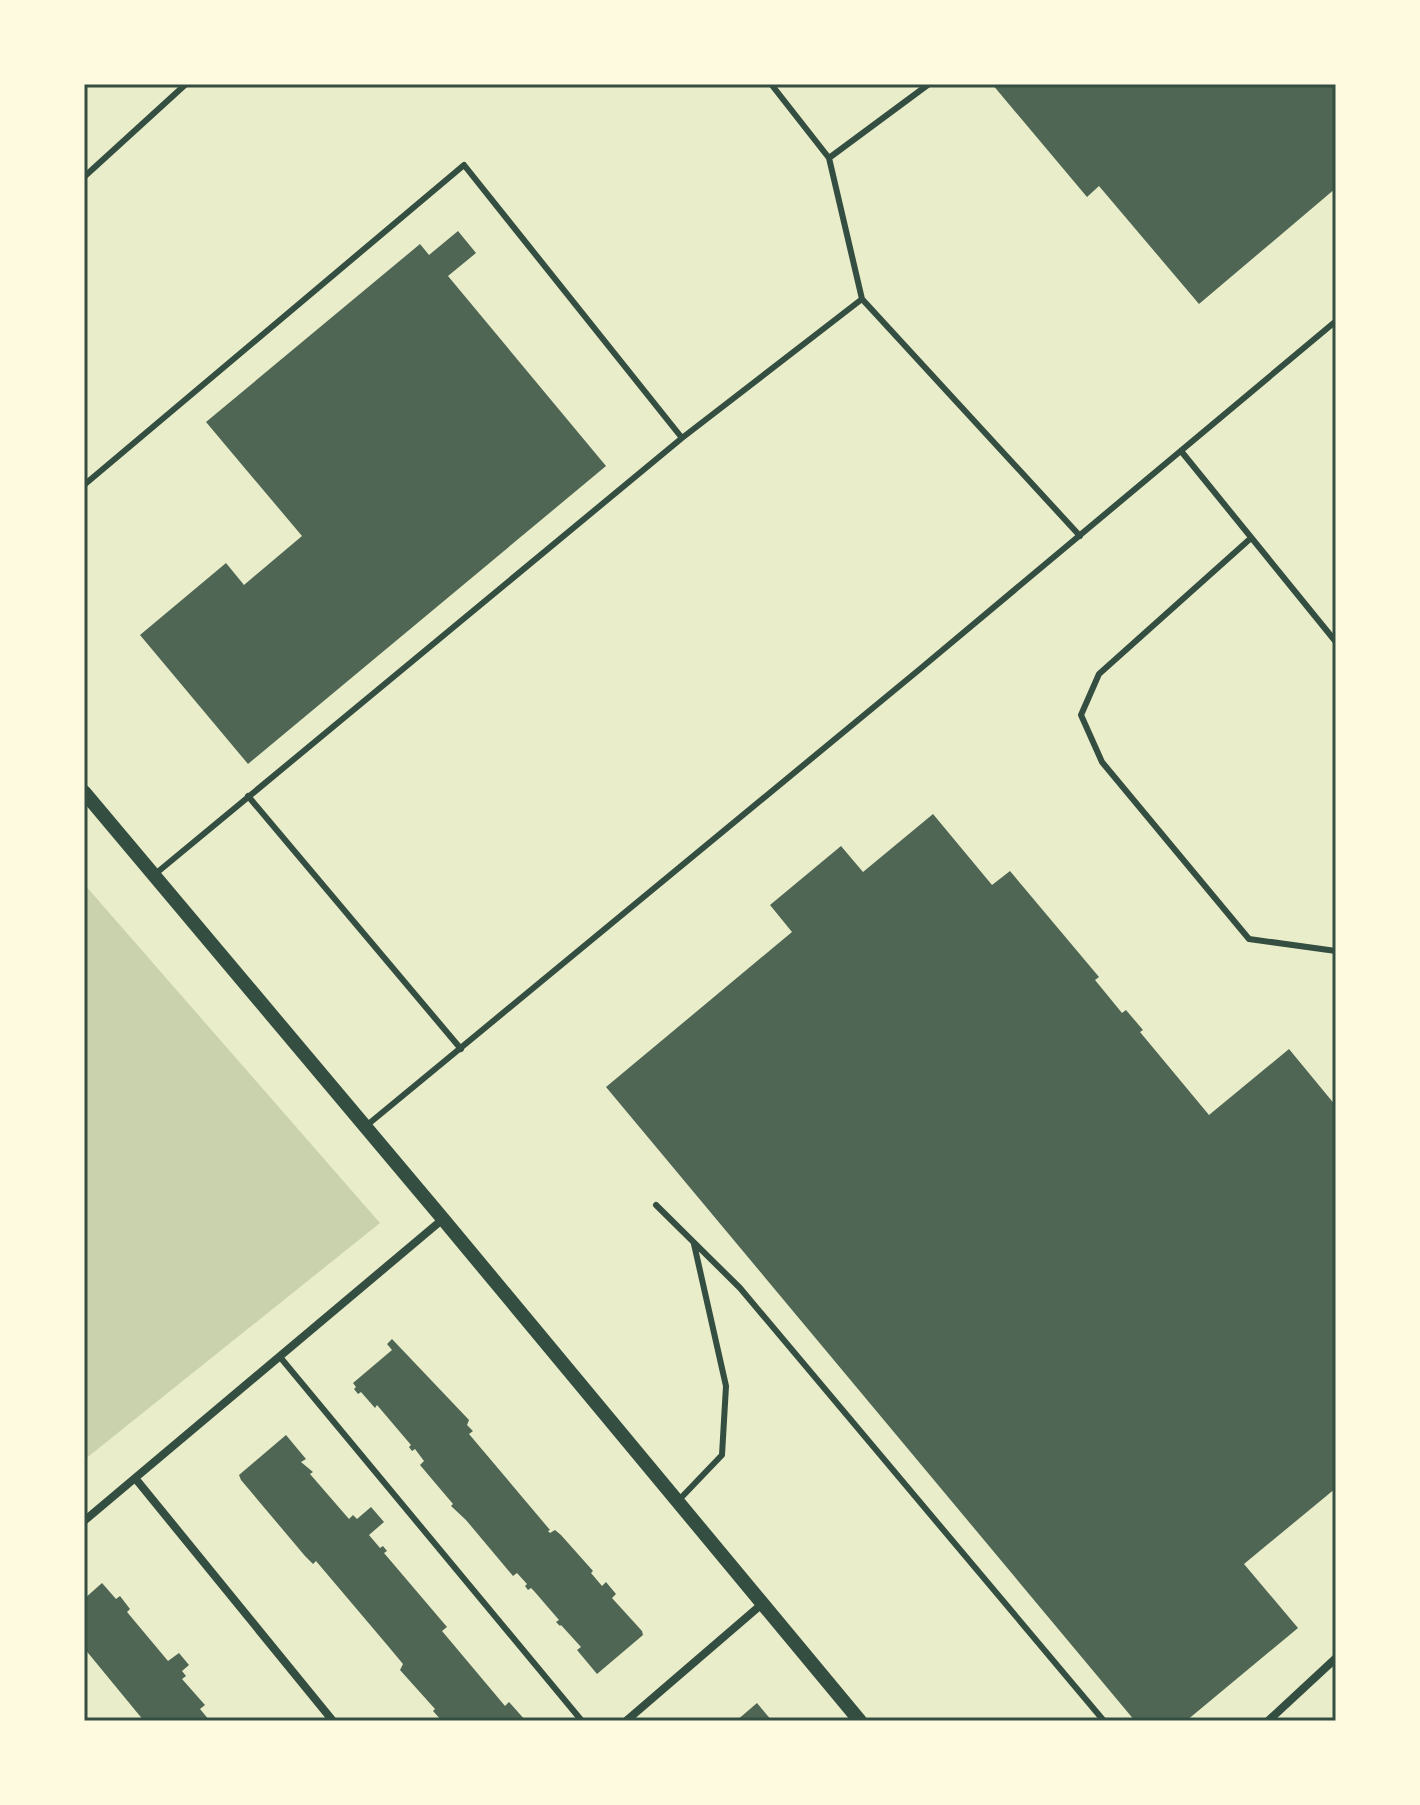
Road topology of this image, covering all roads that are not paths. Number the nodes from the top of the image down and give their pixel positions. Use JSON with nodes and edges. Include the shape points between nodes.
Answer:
{"nodes":[{"id":1,"x":186,"y":84,"type":"edge"},
{"id":2,"x":771,"y":84,"type":"edge"},
{"id":3,"x":929,"y":84,"type":"edge"},
{"id":4,"x":829,"y":158,"type":"junction"},
{"id":5,"x":84,"y":177,"type":"edge"},
{"id":6,"x":862,"y":299,"type":"junction"},
{"id":7,"x":1336,"y":321,"type":"edge"},
{"id":8,"x":682,"y":438,"type":"junction"},
{"id":9,"x":1181,"y":451,"type":"junction"},
{"id":10,"x":84,"y":485,"type":"edge"},
{"id":11,"x":1080,"y":536,"type":"junction"},
{"id":12,"x":1251,"y":538,"type":"junction"},
{"id":13,"x":1336,"y":642,"type":"edge"},
{"id":14,"x":84,"y":792,"type":"edge"},
{"id":15,"x":248,"y":796,"type":"junction"},
{"id":16,"x":154,"y":875,"type":"junction"},
{"id":17,"x":1336,"y":951,"type":"edge"},
{"id":18,"x":461,"y":1049,"type":"junction"},
{"id":19,"x":364,"y":1127,"type":"junction"},
{"id":20,"x":656,"y":1205,"type":"dead end"},
{"id":21,"x":443,"y":1219,"type":"junction"},
{"id":22,"x":694,"y":1242,"type":"junction"},
{"id":23,"x":280,"y":1357,"type":"junction"},
{"id":24,"x":135,"y":1478,"type":"junction"},
{"id":25,"x":677,"y":1502,"type":"junction"},
{"id":26,"x":84,"y":1521,"type":"edge"},
{"id":27,"x":762,"y":1604,"type":"junction"},
{"id":28,"x":1336,"y":1658,"type":"edge"},
{"id":29,"x":333,"y":1721,"type":"edge"},
{"id":30,"x":582,"y":1721,"type":"edge"},
{"id":31,"x":626,"y":1721,"type":"edge"},
{"id":32,"x":860,"y":1721,"type":"edge"},
{"id":33,"x":1104,"y":1721,"type":"edge"},
{"id":34,"x":1268,"y":1721,"type":"edge"}],
"edges":[{"from":1,"to":5,"type":"lane"},
{"from":2,"to":4,"type":"lane"},
{"from":3,"to":4,"type":"lane"},
{"from":4,"to":6,"type":"lane"},
{"from":6,"to":8,"type":"lane"},
{"from":6,"to":11,"type":"lane"},
{"from":7,"to":9,"type":"lane"},
{"from":8,"to":10,"type":"lane","via":[[464,165]]},
{"from":8,"to":15,"type":"lane"},
{"from":9,"to":11,"type":"lane"},
{"from":9,"to":12,"type":"lane"},
{"from":11,"to":18,"type":"lane"},
{"from":12,"to":13,"type":"lane"},
{"from":12,"to":17,"type":"lane","via":[[1099,674],[1081,715],[1102,762],[1249,939]]},
{"from":14,"to":16,"type":"street"},
{"from":15,"to":16,"type":"lane"},
{"from":15,"to":18,"type":"lane"},
{"from":16,"to":19,"type":"street"},
{"from":18,"to":19,"type":"lane"},
{"from":19,"to":21,"type":"street"},
{"from":20,"to":22,"type":"lane"},
{"from":21,"to":23,"type":"street"},
{"from":21,"to":25,"type":"street"},
{"from":22,"to":25,"type":"lane","via":[[726,1386],[722,1455]]},
{"from":22,"to":33,"type":"lane","via":[[740,1288]]},
{"from":23,"to":24,"type":"street"},
{"from":23,"to":30,"type":"lane"},
{"from":24,"to":26,"type":"street"},
{"from":24,"to":29,"type":"street"},
{"from":25,"to":27,"type":"street"},
{"from":27,"to":31,"type":"street"},
{"from":27,"to":32,"type":"street"},
{"from":28,"to":34,"type":"street"}]}
